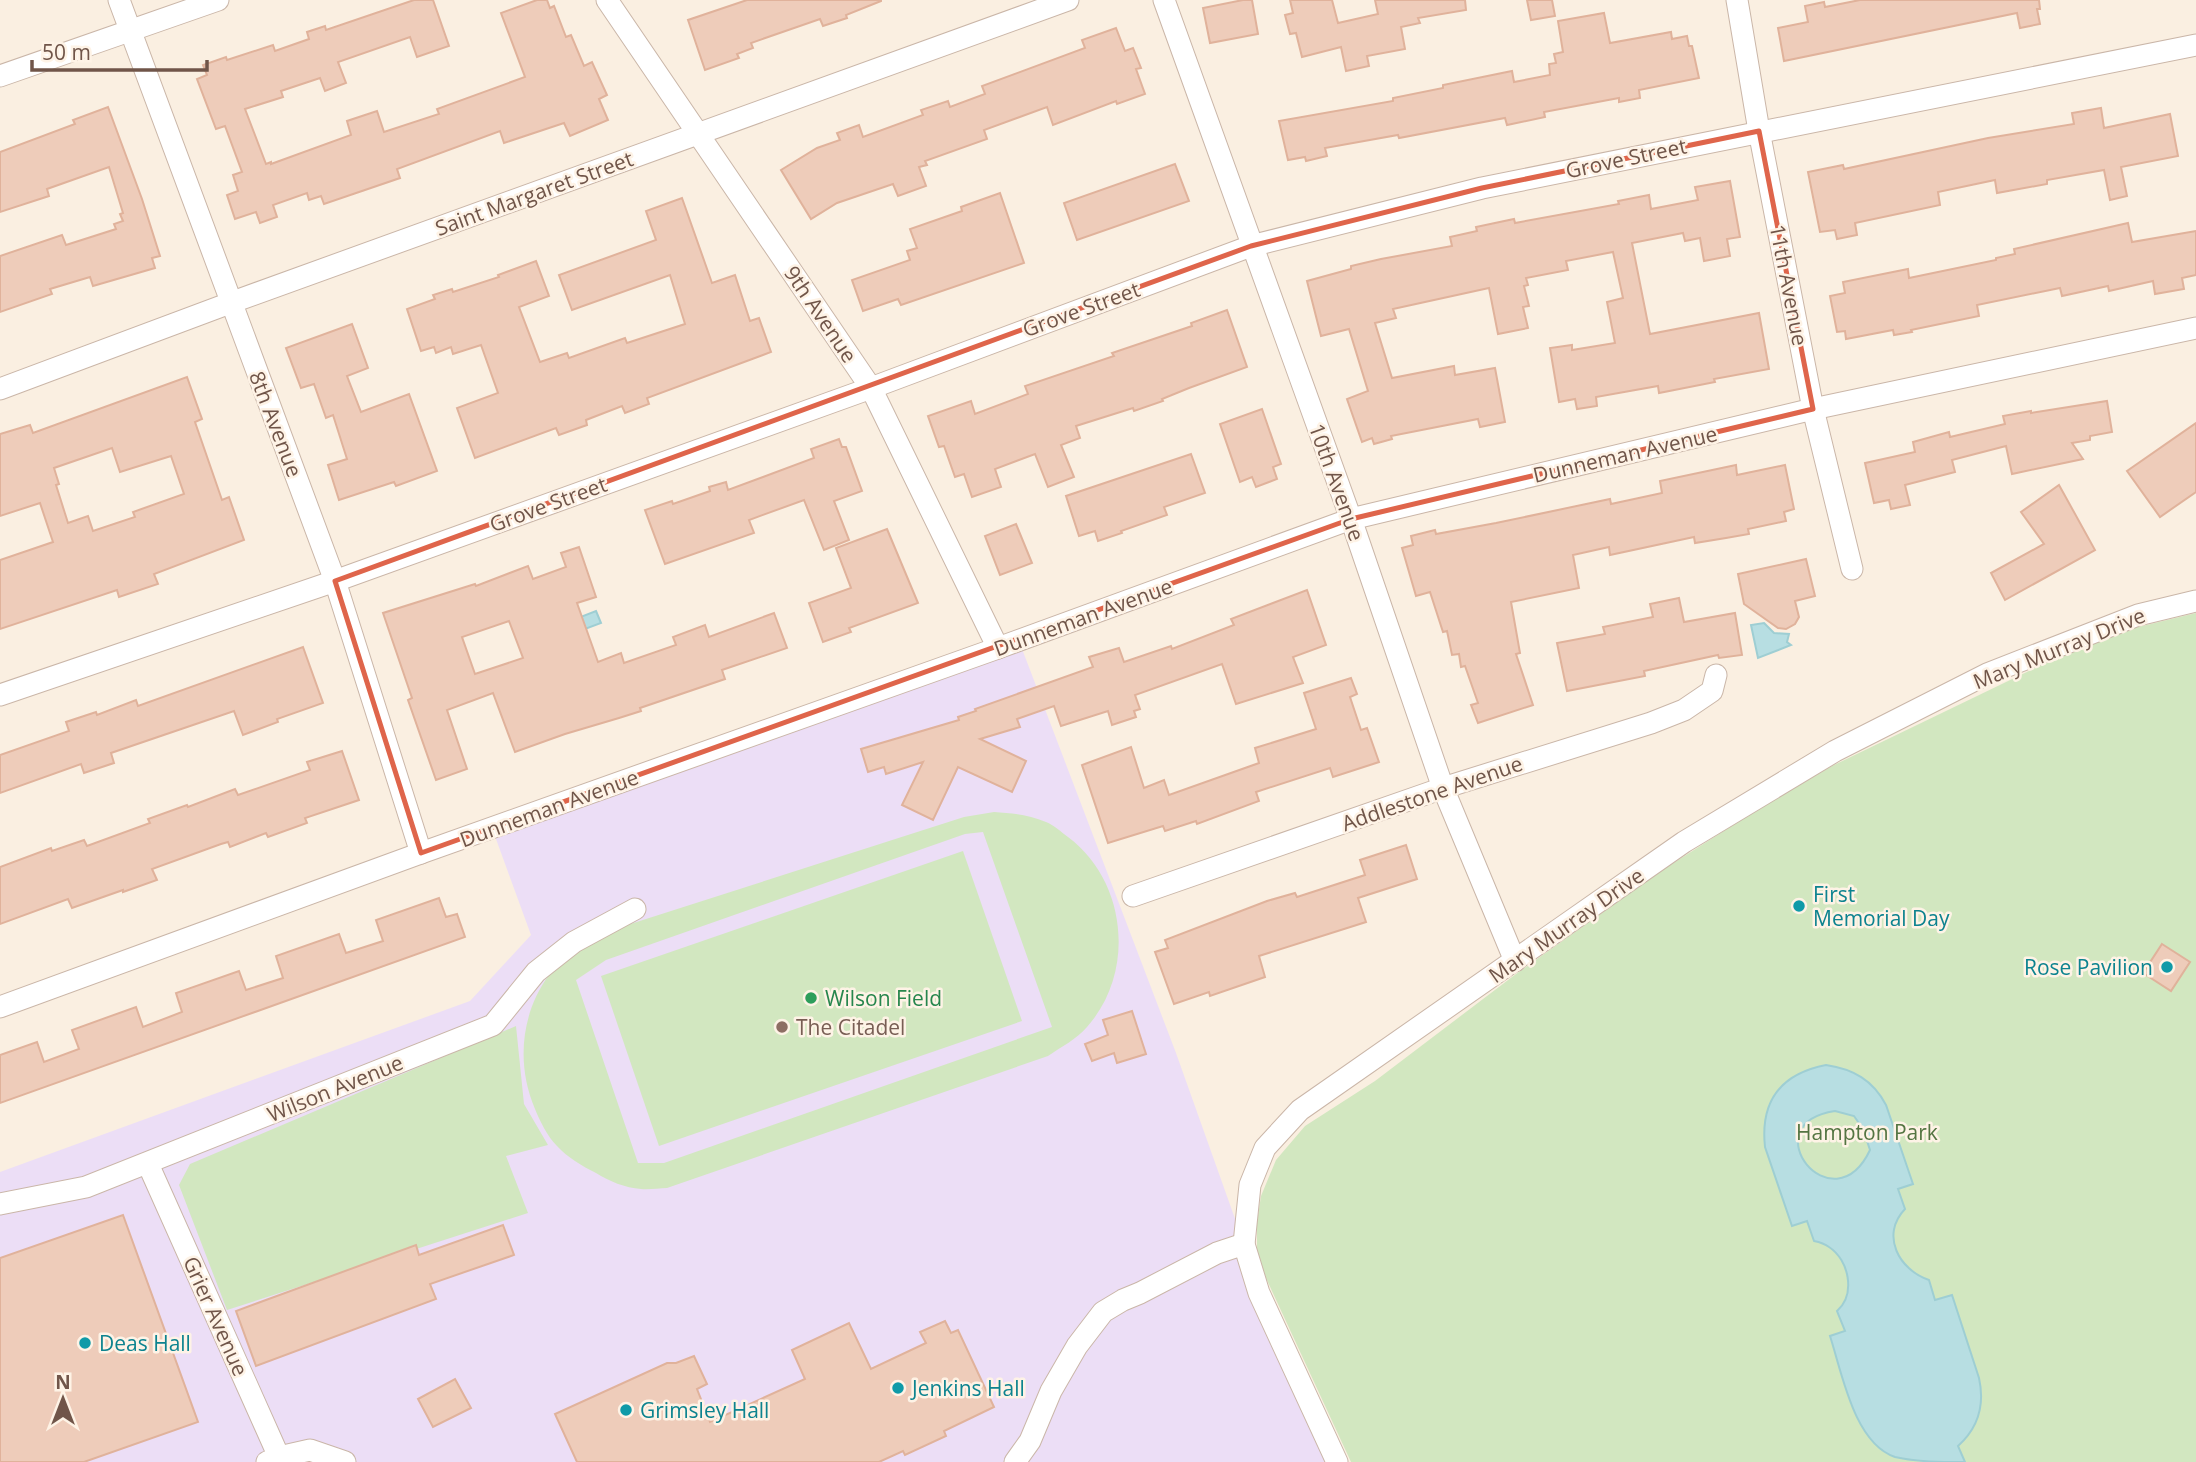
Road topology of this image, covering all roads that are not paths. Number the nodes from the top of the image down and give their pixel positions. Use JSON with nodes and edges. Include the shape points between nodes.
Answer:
{"nodes":[{"id":1,"x":119,"y":0,"type":"edge"},
{"id":2,"x":218,"y":0,"type":"edge"},
{"id":3,"x":607,"y":0,"type":"edge"},
{"id":4,"x":1068,"y":0,"type":"edge"},
{"id":5,"x":1164,"y":0,"type":"edge"},
{"id":6,"x":1737,"y":0,"type":"edge"},
{"id":7,"x":129,"y":31,"type":"junction"},
{"id":8,"x":2196,"y":45,"type":"edge"},
{"id":9,"x":0,"y":76,"type":"edge"},
{"id":10,"x":1759,"y":131,"type":"junction"},
{"id":11,"x":698,"y":134,"type":"junction"},
{"id":12,"x":1251,"y":246,"type":"junction"},
{"id":13,"x":230,"y":303,"type":"junction"},
{"id":14,"x":2196,"y":328,"type":"edge"},
{"id":15,"x":871,"y":388,"type":"junction"},
{"id":16,"x":0,"y":389,"type":"edge"},
{"id":17,"x":1813,"y":409,"type":"junction"},
{"id":18,"x":1351,"y":519,"type":"junction"},
{"id":19,"x":1852,"y":569,"type":"dead end"},
{"id":20,"x":335,"y":581,"type":"junction"},
{"id":21,"x":2196,"y":601,"type":"edge"},
{"id":22,"x":998,"y":648,"type":"junction"},
{"id":23,"x":1716,"y":675,"type":"dead end"},
{"id":24,"x":0,"y":695,"type":"edge"},
{"id":25,"x":1443,"y":788,"type":"junction"},
{"id":26,"x":421,"y":853,"type":"junction"},
{"id":27,"x":1133,"y":896,"type":"dead end"},
{"id":28,"x":635,"y":909,"type":"dead end"},
{"id":29,"x":1516,"y":961,"type":"junction"},
{"id":30,"x":0,"y":1007,"type":"edge"},
{"id":31,"x":148,"y":1164,"type":"junction"},
{"id":32,"x":0,"y":1204,"type":"edge"},
{"id":33,"x":1244,"y":1244,"type":"junction"},
{"id":34,"x":273,"y":1459,"type":"edge"},
{"id":35,"x":345,"y":1462,"type":"edge"},
{"id":36,"x":1015,"y":1462,"type":"edge"},
{"id":37,"x":1337,"y":1462,"type":"edge"}],
"edges":[{"from":1,"to":7,"type":"street","name":"8th Avenue"},
{"from":2,"to":7,"type":"street"},
{"from":3,"to":11,"type":"street","name":"9th Avenue"},
{"from":4,"to":11,"type":"street","name":"Saint Margaret Street"},
{"from":5,"to":12,"type":"street","name":"10th Avenue"},
{"from":6,"to":10,"type":"street","name":"11th Avenue"},
{"from":7,"to":9,"type":"street"},
{"from":7,"to":13,"type":"street","name":"8th Avenue"},
{"from":8,"to":10,"type":"street","name":"Grove Street"},
{"from":10,"to":12,"type":"street","name":"Grove Street","via":[[1482,188]]},
{"from":10,"to":17,"type":"street","name":"11th Avenue"},
{"from":11,"to":13,"type":"street","name":"Saint Margaret Street"},
{"from":11,"to":15,"type":"street","name":"9th Avenue"},
{"from":12,"to":15,"type":"street","name":"Grove Street"},
{"from":12,"to":18,"type":"street","name":"10th Avenue"},
{"from":13,"to":16,"type":"street","name":"Saint Margaret Street"},
{"from":13,"to":20,"type":"street","name":"8th Avenue"},
{"from":14,"to":17,"type":"street","name":"Dunneman Avenue"},
{"from":15,"to":20,"type":"street","name":"Grove Street"},
{"from":15,"to":22,"type":"street","name":"9th Avenue"},
{"from":17,"to":18,"type":"street","name":"Dunneman Avenue"},
{"from":17,"to":19,"type":"street","name":"11th Avenue"},
{"from":18,"to":22,"type":"street","name":"Dunneman Avenue"},
{"from":18,"to":25,"type":"street","name":"10th Avenue"},
{"from":20,"to":24,"type":"street","name":"Grove Street"},
{"from":20,"to":26,"type":"street","name":"8th Avenue"},
{"from":21,"to":29,"type":"street","name":"Mary Murray Drive","via":[[2138,615],[1987,674],[1835,751],[1684,842]]},
{"from":22,"to":26,"type":"street","name":"Dunneman Avenue"},
{"from":23,"to":25,"type":"street","name":"Addlestone Avenue","via":[[1712,691],[1684,710]]},
{"from":25,"to":27,"type":"street","name":"Addlestone Avenue"},
{"from":25,"to":29,"type":"street","name":"10th Avenue"},
{"from":26,"to":30,"type":"street","name":"Dunneman Avenue"},
{"from":28,"to":31,"type":"street","name":"Wilson Avenue","via":[[574,943],[536,972],[493,1025]]},
{"from":29,"to":33,"type":"street","name":"Mary Murray Drive","via":[[1300,1110],[1265,1148],[1250,1185]]},
{"from":31,"to":32,"type":"street","name":"Wilson Avenue","via":[[86,1186]]},
{"from":31,"to":34,"type":"street","name":"Grier Avenue"},
{"from":33,"to":36,"type":"street","via":[[1217,1253],[1103,1312],[1077,1346]]},
{"from":33,"to":37,"type":"street","name":"Mary Murray Drive","via":[[1259,1293]]},
{"from":34,"to":35,"type":"street","via":[[310,1450]]}]}
